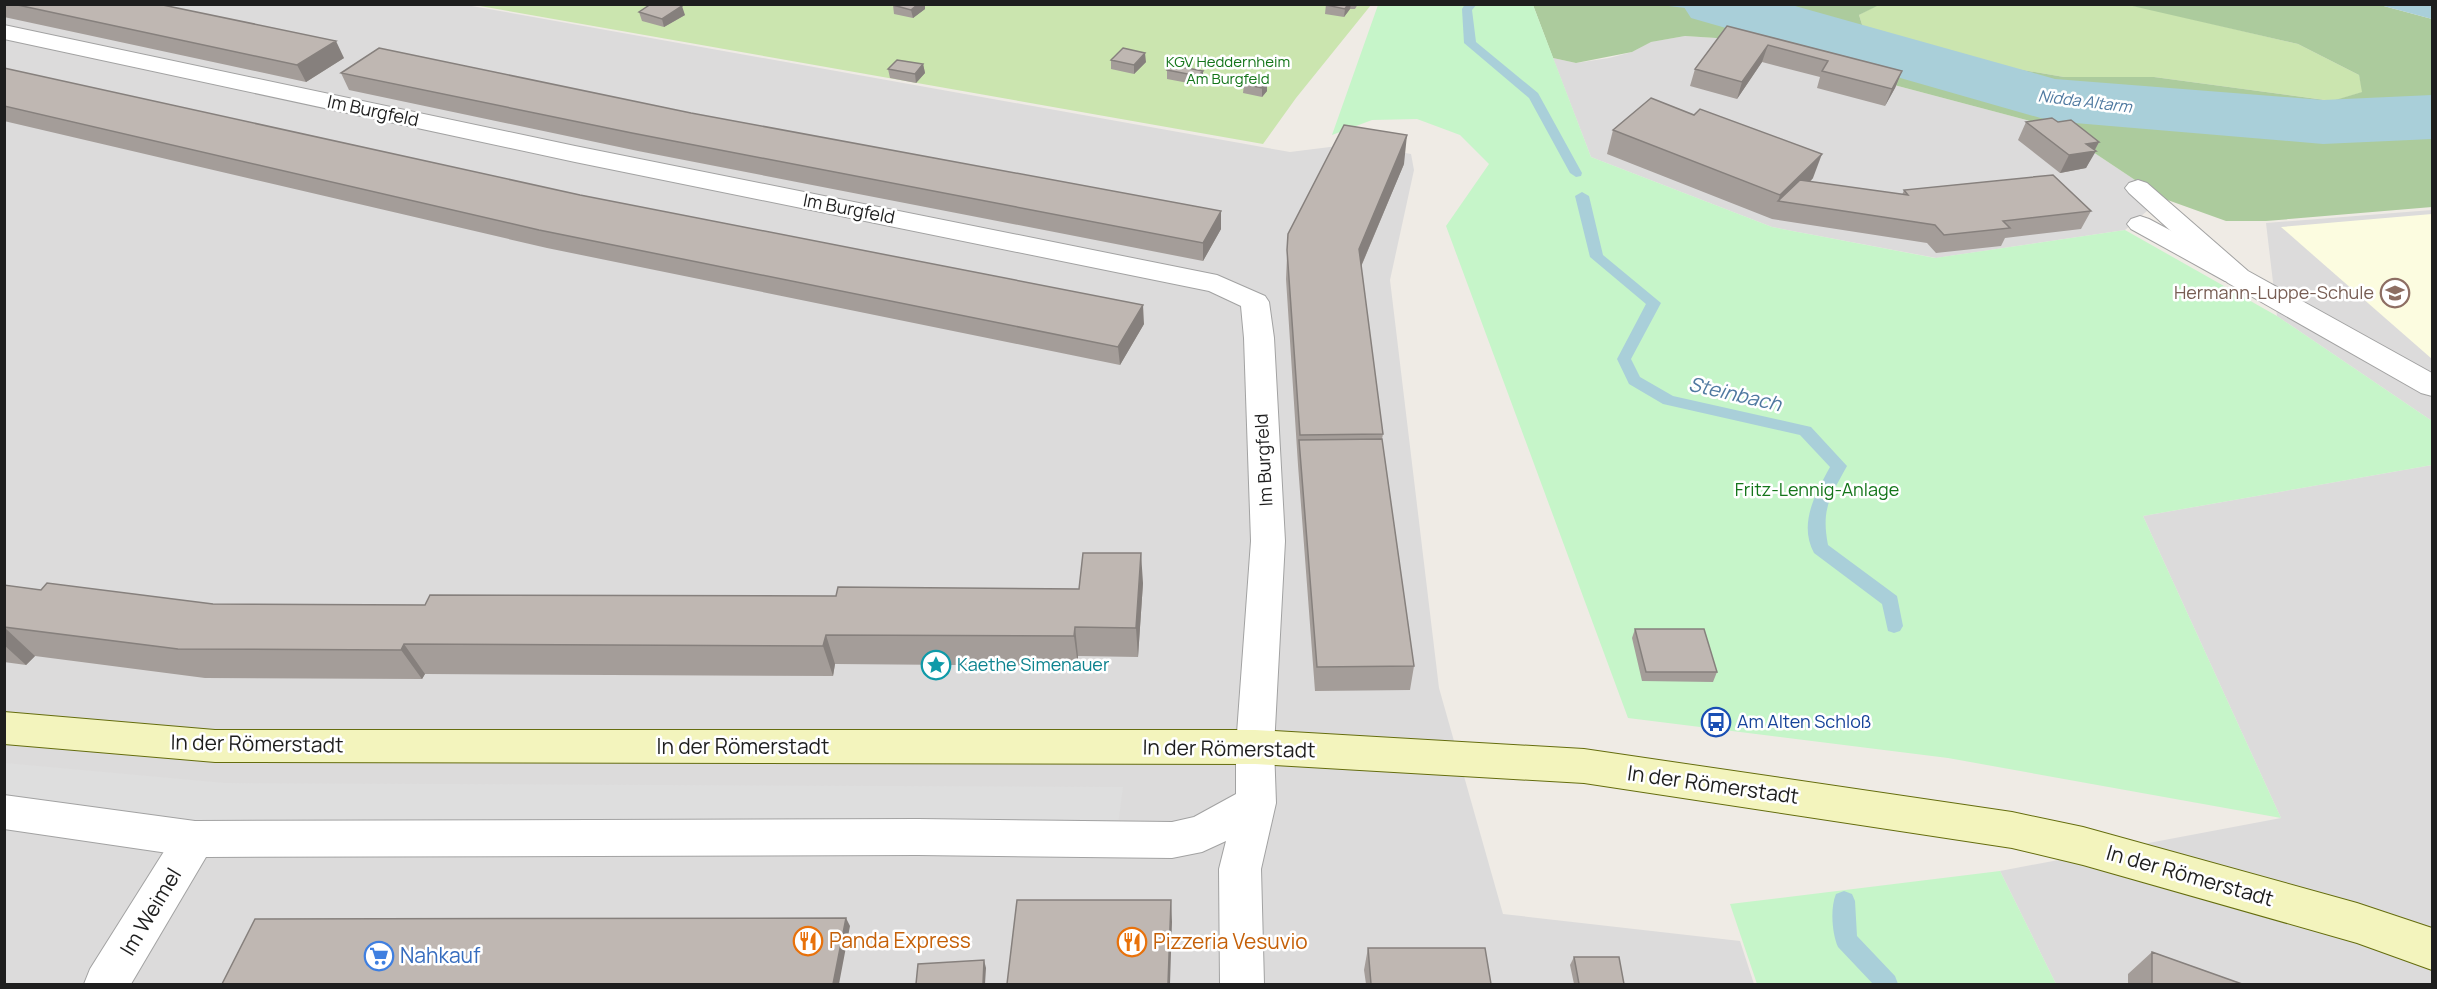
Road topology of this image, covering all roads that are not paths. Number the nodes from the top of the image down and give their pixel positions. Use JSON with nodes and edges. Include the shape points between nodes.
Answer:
{"nodes":[{"id":1,"x":4,"y":32,"type":"edge"},
{"id":2,"x":2138,"y":188,"type":"dead end"},
{"id":3,"x":2140,"y":224,"type":"dead end"},
{"id":4,"x":2238,"y":277,"type":"junction"},
{"id":5,"x":2433,"y":386,"type":"edge"},
{"id":6,"x":4,"y":728,"type":"edge"},
{"id":7,"x":1255,"y":747,"type":"junction"},
{"id":8,"x":1256,"y":803,"type":"junction"},
{"id":9,"x":4,"y":812,"type":"edge"},
{"id":10,"x":195,"y":839,"type":"junction"},
{"id":11,"x":2433,"y":949,"type":"edge"},
{"id":12,"x":106,"y":984,"type":"edge"},
{"id":13,"x":1242,"y":984,"type":"edge"}],
"edges":[{"from":1,"to":7,"type":"street","name":"Im Burgfeld","via":[[575,154],[1217,284],[1255,302],[1268,541]]},
{"from":2,"to":4,"type":"street"},
{"from":3,"to":4,"type":"lane"},
{"from":4,"to":5,"type":"street"},
{"from":6,"to":7,"type":"street","name":"In der Römerstadt","via":[[215,746]]},
{"from":7,"to":8,"type":"street"},
{"from":7,"to":11,"type":"street","name":"In der Römerstadt","via":[[1584,766],[2012,830],[2083,846],[2357,923]]},
{"from":8,"to":10,"type":"street","via":[[1202,834],[1172,840]]},
{"from":8,"to":13,"type":"street","via":[[1240,869]]},
{"from":9,"to":10,"type":"lane"},
{"from":10,"to":12,"type":"street","name":"Im Weimel"}]}
